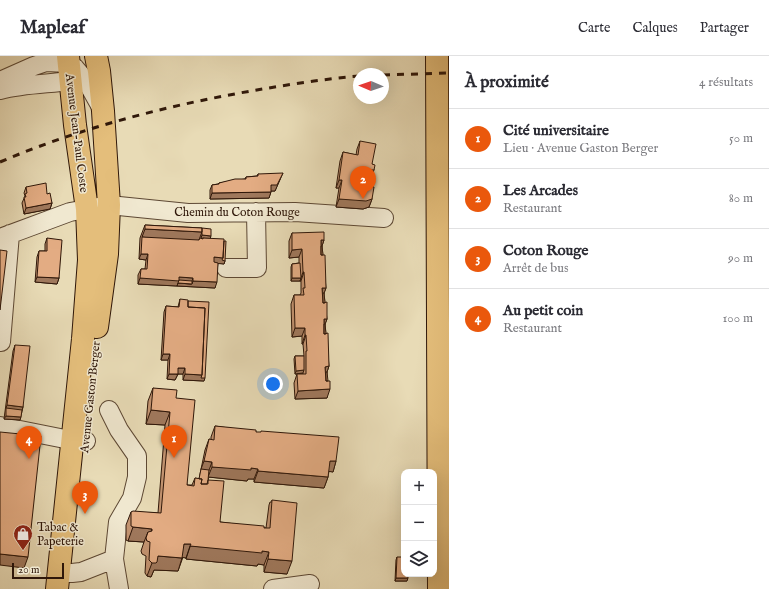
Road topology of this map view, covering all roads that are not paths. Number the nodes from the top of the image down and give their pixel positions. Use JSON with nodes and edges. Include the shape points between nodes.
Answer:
{"nodes":[{"id":1,"x":96,"y":56,"type":"edge"},
{"id":2,"x":437,"y":56,"type":"edge"},
{"id":3,"x":41,"y":61,"type":"edge"},
{"id":4,"x":72,"y":65,"type":"edge"},
{"id":5,"x":0,"y":81,"type":"edge"},
{"id":6,"x":0,"y":90,"type":"edge"},
{"id":7,"x":103,"y":111,"type":"junction"},
{"id":8,"x":109,"y":205,"type":"junction"},
{"id":9,"x":87,"y":209,"type":"junction"},
{"id":10,"x":256,"y":212,"type":"junction"},
{"id":11,"x":384,"y":218,"type":"dead end"},
{"id":12,"x":5,"y":236,"type":"edge"},
{"id":13,"x":226,"y":268,"type":"dead end"},
{"id":14,"x":0,"y":346,"type":"edge"},
{"id":15,"x":108,"y":410,"type":"dead end"},
{"id":16,"x":0,"y":426,"type":"edge"},
{"id":17,"x":79,"y":441,"type":"junction"},
{"id":18,"x":114,"y":559,"type":"junction"},
{"id":19,"x":65,"y":581,"type":"edge"},
{"id":20,"x":310,"y":584,"type":"dead end"},
{"id":21,"x":119,"y":589,"type":"edge"},
{"id":22,"x":273,"y":589,"type":"edge"},
{"id":23,"x":439,"y":589,"type":"edge"}],
"edges":[{"from":1,"to":7,"type":"main road","name":"Avenue Jean-Paul Coste"},
{"from":2,"to":23,"type":"main road"},
{"from":3,"to":4,"type":"street"},
{"from":3,"to":5,"type":"street"},
{"from":4,"to":6,"type":"street","via":[[41,84]]},
{"from":4,"to":7,"type":"street","via":[[87,82]]},
{"from":4,"to":9,"type":"main road","name":"Avenue Jean-Paul Coste","via":[[75,125]]},
{"from":7,"to":8,"type":"main road","name":"Avenue Jean-Paul Coste"},
{"from":8,"to":9,"type":"street","name":"Chemin du Coton Rouge"},
{"from":8,"to":10,"type":"street","name":"Chemin du Coton Rouge","via":[[188,213]]},
{"from":8,"to":17,"type":"main road","name":"Avenue Gaston Berger","via":[[107,254]]},
{"from":9,"to":12,"type":"street","name":"Chemin du Coton Rouge","via":[[70,212]]},
{"from":9,"to":17,"type":"main road","name":"Avenue Gaston Berger","via":[[88,268]]},
{"from":10,"to":11,"type":"street","name":"Chemin du Coton Rouge"},
{"from":10,"to":13,"type":"street","via":[[257,268]]},
{"from":12,"to":14,"type":"street"},
{"from":15,"to":18,"type":"street","via":[[137,456],[132,498],[118,522]]},
{"from":16,"to":17,"type":"street"},
{"from":17,"to":19,"type":"main road","name":"Avenue Gaston Berger"},
{"from":18,"to":19,"type":"street"},
{"from":18,"to":21,"type":"street"},
{"from":20,"to":22,"type":"street"}]}
